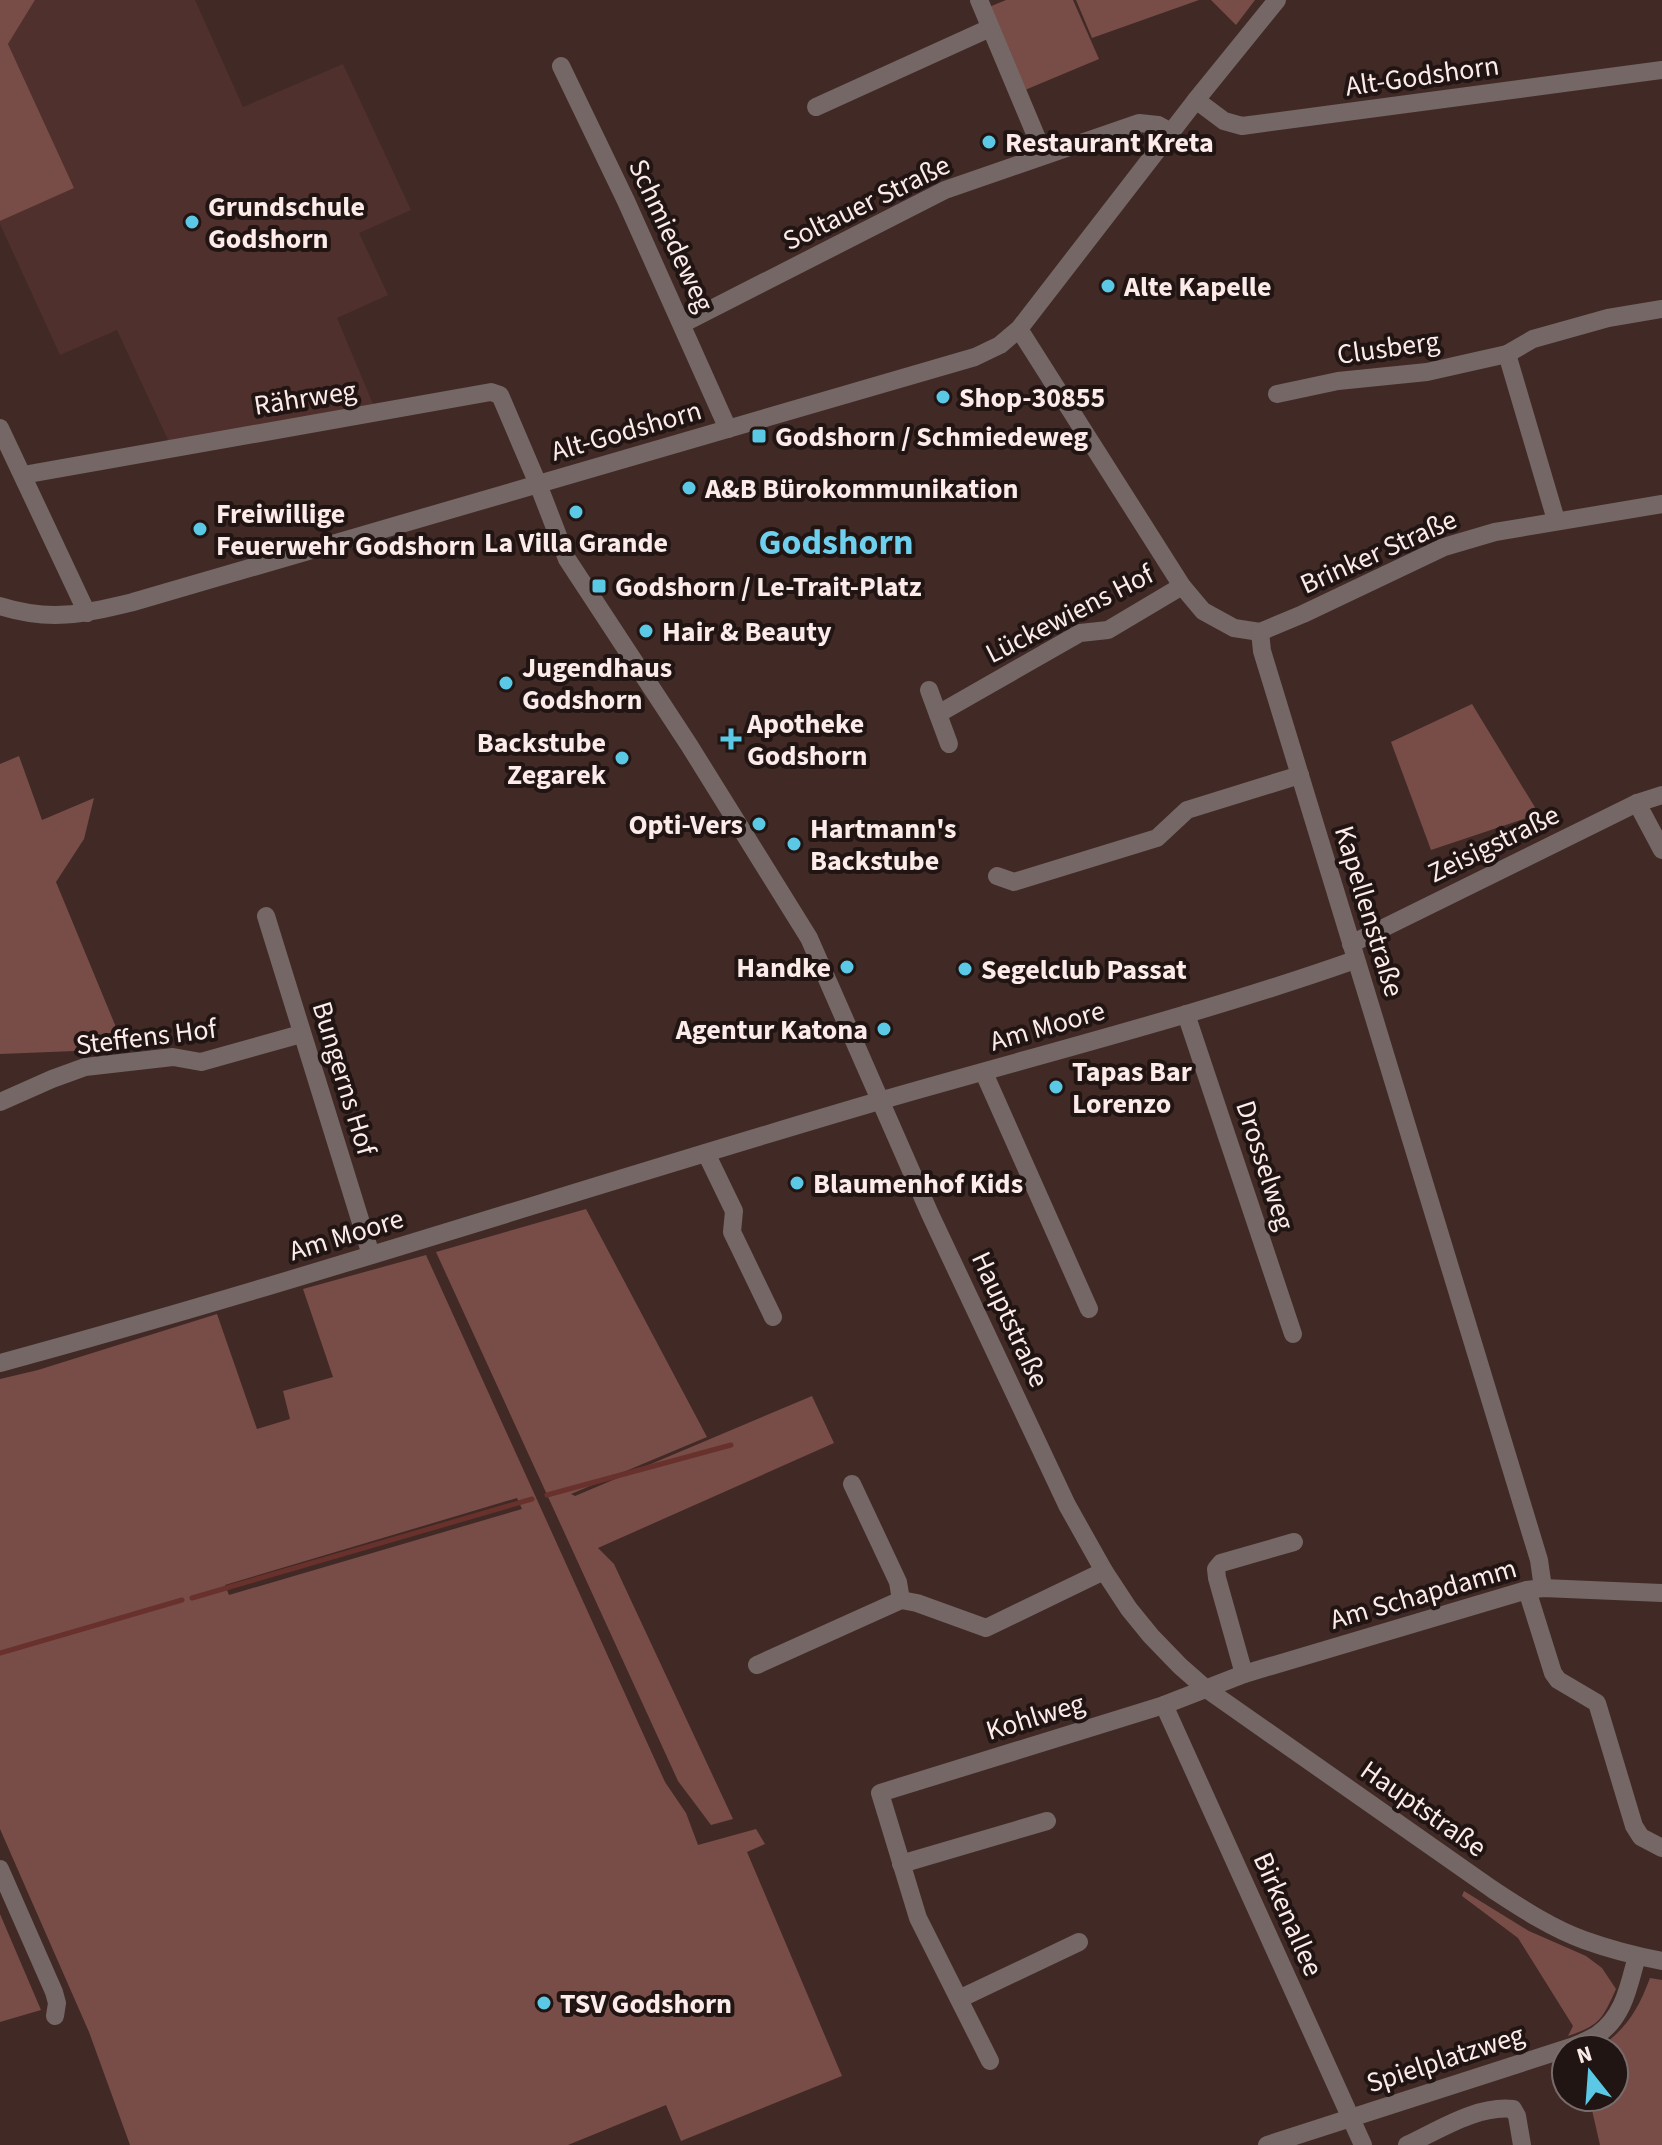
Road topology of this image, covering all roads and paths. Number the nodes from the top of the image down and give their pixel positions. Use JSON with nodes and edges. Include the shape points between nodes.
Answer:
{"nodes":[{"id":1,"x":979,"y":0,"type":"edge"},
{"id":2,"x":1277,"y":0,"type":"edge"},
{"id":3,"x":990,"y":28,"type":"junction"},
{"id":4,"x":561,"y":66,"type":"dead end"},
{"id":5,"x":1662,"y":70,"type":"edge"},
{"id":6,"x":1196,"y":100,"type":"junction"},
{"id":7,"x":816,"y":107,"type":"dead end"},
{"id":8,"x":1171,"y":132,"type":"junction"},
{"id":9,"x":1044,"y":155,"type":"junction"},
{"id":10,"x":1662,"y":309,"type":"edge"},
{"id":11,"x":682,"y":324,"type":"junction"},
{"id":12,"x":1019,"y":329,"type":"junction"},
{"id":13,"x":1507,"y":354,"type":"junction"},
{"id":14,"x":1277,"y":394,"type":"dead end"},
{"id":15,"x":0,"y":428,"type":"edge"},
{"id":16,"x":728,"y":429,"type":"junction"},
{"id":17,"x":23,"y":475,"type":"junction"},
{"id":18,"x":538,"y":484,"type":"junction"},
{"id":19,"x":1662,"y":504,"type":"edge"},
{"id":20,"x":1556,"y":520,"type":"junction"},
{"id":21,"x":1182,"y":586,"type":"junction"},
{"id":22,"x":0,"y":606,"type":"edge"},
{"id":23,"x":87,"y":613,"type":"junction"},
{"id":24,"x":1260,"y":632,"type":"junction"},
{"id":25,"x":929,"y":690,"type":"dead end"},
{"id":26,"x":938,"y":714,"type":"junction"},
{"id":27,"x":949,"y":744,"type":"dead end"},
{"id":28,"x":1300,"y":775,"type":"junction"},
{"id":29,"x":1662,"y":795,"type":"edge"},
{"id":30,"x":1637,"y":803,"type":"junction"},
{"id":31,"x":1662,"y":850,"type":"edge"},
{"id":32,"x":997,"y":876,"type":"dead end"},
{"id":33,"x":266,"y":916,"type":"dead end"},
{"id":34,"x":1353,"y":952,"type":"junction"},
{"id":35,"x":1186,"y":1014,"type":"junction"},
{"id":36,"x":301,"y":1034,"type":"junction"},
{"id":37,"x":984,"y":1073,"type":"junction"},
{"id":38,"x":880,"y":1101,"type":"junction"},
{"id":39,"x":0,"y":1102,"type":"edge"},
{"id":40,"x":706,"y":1153,"type":"junction"},
{"id":41,"x":371,"y":1255,"type":"junction"},
{"id":42,"x":1089,"y":1309,"type":"dead end"},
{"id":43,"x":773,"y":1317,"type":"dead end"},
{"id":44,"x":1293,"y":1334,"type":"dead end"},
{"id":45,"x":0,"y":1363,"type":"edge"},
{"id":46,"x":852,"y":1484,"type":"dead end"},
{"id":47,"x":1294,"y":1542,"type":"dead end"},
{"id":48,"x":1104,"y":1571,"type":"junction"},
{"id":49,"x":1535,"y":1589,"type":"junction"},
{"id":50,"x":1662,"y":1593,"type":"edge"},
{"id":51,"x":901,"y":1600,"type":"junction"},
{"id":52,"x":757,"y":1665,"type":"dead end"},
{"id":53,"x":1244,"y":1674,"type":"junction"},
{"id":54,"x":1205,"y":1688,"type":"junction"},
{"id":55,"x":1164,"y":1705,"type":"junction"},
{"id":56,"x":1047,"y":1821,"type":"dead end"},
{"id":57,"x":1662,"y":1848,"type":"edge"},
{"id":58,"x":901,"y":1864,"type":"junction"},
{"id":59,"x":0,"y":1869,"type":"edge"},
{"id":60,"x":1079,"y":1942,"type":"dead end"},
{"id":61,"x":1637,"y":1956,"type":"junction"},
{"id":62,"x":1662,"y":1961,"type":"edge"},
{"id":63,"x":959,"y":1999,"type":"junction"},
{"id":64,"x":55,"y":2016,"type":"dead end"},
{"id":65,"x":990,"y":2061,"type":"dead end"},
{"id":66,"x":1350,"y":2117,"type":"junction"},
{"id":67,"x":1267,"y":2145,"type":"edge"},
{"id":68,"x":1363,"y":2145,"type":"edge"},
{"id":69,"x":1407,"y":2145,"type":"edge"},
{"id":70,"x":1522,"y":2145,"type":"edge"}],
"edges":[{"from":1,"to":3,"type":"street"},
{"from":2,"to":6,"type":"street","name":"Alt-Godshorn"},
{"from":3,"to":7,"type":"street"},
{"from":3,"to":9,"type":"street"},
{"from":4,"to":11,"type":"street","name":"Schmiedeweg"},
{"from":5,"to":6,"type":"street","name":"Alt-Godshorn","via":[[1242,126],[1224,121]]},
{"from":6,"to":8,"type":"street","name":"Alt-Godshorn"},
{"from":8,"to":9,"type":"street","name":"Soltauer Straße","via":[[1139,123]]},
{"from":8,"to":12,"type":"street","name":"Alt-Godshorn"},
{"from":9,"to":11,"type":"street","name":"Soltauer Straße","via":[[945,190]]},
{"from":10,"to":13,"type":"street","name":"Clusberg","via":[[1533,339]]},
{"from":11,"to":16,"type":"street","name":"Schmiedeweg"},
{"from":12,"to":16,"type":"street","name":"Alt-Godshorn","via":[[975,357]]},
{"from":12,"to":21,"type":"street"},
{"from":13,"to":14,"type":"street","name":"Clusberg","via":[[1427,372],[1338,381]]},
{"from":13,"to":20,"type":"street"},
{"from":15,"to":17,"type":"street"},
{"from":16,"to":18,"type":"street","name":"Alt-Godshorn"},
{"from":17,"to":18,"type":"street","name":"Rährweg","via":[[491,392],[500,395]]},
{"from":17,"to":23,"type":"street"},
{"from":18,"to":23,"type":"street","name":"Alt-Godshorn"},
{"from":18,"to":38,"type":"street","name":"Hauptstraße","via":[[567,559],[809,938]]},
{"from":19,"to":20,"type":"street","name":"Brinker Straße"},
{"from":20,"to":24,"type":"street","name":"Brinker Straße","via":[[1444,547]]},
{"from":21,"to":24,"type":"street","via":[[1203,611],[1234,628]]},
{"from":21,"to":26,"type":"street","name":"Lückewiens Hof","via":[[1108,630],[1080,633]]},
{"from":22,"to":23,"type":"street","name":"Alt-Godshorn","via":[[38,614]]},
{"from":24,"to":28,"type":"street","name":"Kapellenstraße"},
{"from":25,"to":26,"type":"street"},
{"from":26,"to":27,"type":"street"},
{"from":28,"to":32,"type":"street","via":[[1187,810],[1157,838],[1014,882]]},
{"from":28,"to":34,"type":"street","name":"Kapellenstraße"},
{"from":29,"to":30,"type":"street","name":"Zeisigstraße"},
{"from":30,"to":31,"type":"street"},
{"from":30,"to":34,"type":"street","name":"Zeisigstraße"},
{"from":33,"to":36,"type":"street","name":"Bungerns Hof"},
{"from":34,"to":35,"type":"street","name":"Am Moore"},
{"from":34,"to":49,"type":"street","name":"Kapellenstraße","via":[[1539,1560]]},
{"from":35,"to":37,"type":"street","name":"Am Moore"},
{"from":35,"to":44,"type":"street","name":"Drosselweg"},
{"from":36,"to":39,"type":"street","name":"Steffens Hof","via":[[201,1062],[173,1057],[85,1067]]},
{"from":36,"to":41,"type":"street","name":"Bungerns Hof"},
{"from":37,"to":38,"type":"street","name":"Am Moore"},
{"from":37,"to":42,"type":"street","name":"Am Moore"},
{"from":38,"to":40,"type":"street","name":"Am Moore"},
{"from":38,"to":48,"type":"street","name":"Hauptstraße","via":[[1067,1505]]},
{"from":40,"to":41,"type":"street","name":"Am Moore"},
{"from":40,"to":43,"type":"street","via":[[734,1211],[732,1232]]},
{"from":41,"to":45,"type":"street","name":"Am Moore"},
{"from":46,"to":51,"type":"street","via":[[898,1582]]},
{"from":47,"to":53,"type":"street","via":[[1221,1563],[1216,1569]]},
{"from":48,"to":51,"type":"street","via":[[986,1628]]},
{"from":48,"to":54,"type":"street","name":"Hauptstraße","via":[[1151,1636]]},
{"from":49,"to":50,"type":"street","name":"Am Schapdamm"},
{"from":49,"to":53,"type":"street","name":"Am Schapdamm"},
{"from":49,"to":57,"type":"street","name":"Kapellenstraße","via":[[1553,1673],[1597,1703],[1634,1826],[1641,1837]]},
{"from":51,"to":52,"type":"street"},
{"from":53,"to":54,"type":"street","name":"Am Schapdamm"},
{"from":54,"to":55,"type":"street","name":"Kohlweg"},
{"from":54,"to":61,"type":"street","name":"Hauptstraße","via":[[1513,1903],[1583,1939]]},
{"from":55,"to":58,"type":"street","name":"Kohlweg","via":[[880,1793]]},
{"from":55,"to":66,"type":"street","name":"Birkenallee"},
{"from":56,"to":58,"type":"street"},
{"from":58,"to":63,"type":"street","via":[[918,1918]]},
{"from":59,"to":64,"type":"street","via":[[54,1992]]},
{"from":60,"to":63,"type":"street"},
{"from":61,"to":62,"type":"street","name":"Hauptstraße"},
{"from":61,"to":66,"type":"street","name":"Spielplatzweg","via":[[1616,2018],[1598,2034]]},
{"from":63,"to":65,"type":"street"},
{"from":66,"to":67,"type":"street","name":"Spielplatzweg"},
{"from":66,"to":68,"type":"street","name":"Birkenallee"},
{"from":69,"to":70,"type":"street","via":[[1471,2115],[1504,2108],[1517,2116]]}]}
